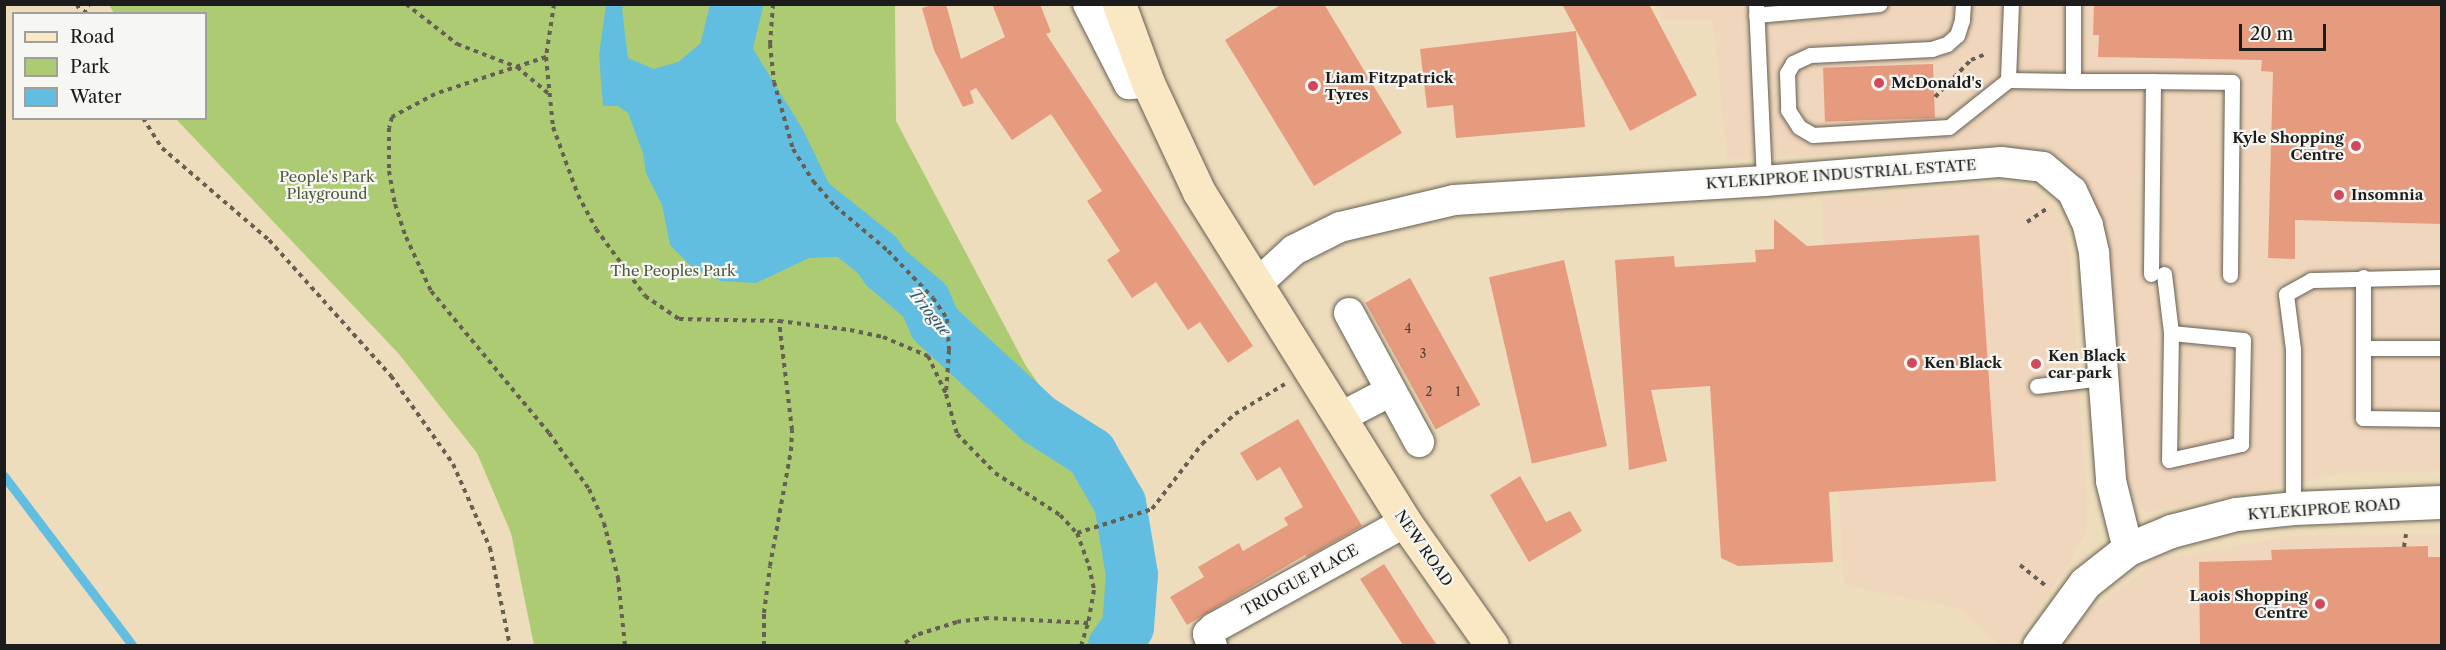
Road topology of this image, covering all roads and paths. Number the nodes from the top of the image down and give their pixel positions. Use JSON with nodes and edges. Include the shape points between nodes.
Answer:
{"nodes":[{"id":1,"x":406,"y":4,"type":"edge"},
{"id":2,"x":554,"y":4,"type":"edge"},
{"id":3,"x":773,"y":4,"type":"edge"},
{"id":4,"x":1088,"y":4,"type":"edge"},
{"id":5,"x":1119,"y":4,"type":"edge"},
{"id":6,"x":1880,"y":4,"type":"edge"},
{"id":7,"x":1963,"y":4,"type":"edge"},
{"id":8,"x":2011,"y":4,"type":"edge"},
{"id":9,"x":2073,"y":4,"type":"edge"},
{"id":10,"x":1756,"y":10,"type":"edge"},
{"id":11,"x":2010,"y":45,"type":"junction"},
{"id":12,"x":546,"y":57,"type":"junction"},
{"id":13,"x":517,"y":67,"type":"junction"},
{"id":14,"x":2008,"y":80,"type":"junction"},
{"id":15,"x":2073,"y":81,"type":"junction"},
{"id":16,"x":2153,"y":81,"type":"junction"},
{"id":17,"x":1148,"y":83,"type":"junction"},
{"id":18,"x":550,"y":94,"type":"junction"},
{"id":19,"x":1935,"y":98,"type":"dead end"},
{"id":20,"x":144,"y":120,"type":"edge"},
{"id":21,"x":1764,"y":181,"type":"junction"},
{"id":22,"x":2230,"y":275,"type":"dead end"},
{"id":23,"x":2363,"y":277,"type":"junction"},
{"id":24,"x":2442,"y":277,"type":"edge"},
{"id":25,"x":1258,"y":284,"type":"junction"},
{"id":26,"x":1349,"y":313,"type":"dead end"},
{"id":27,"x":779,"y":321,"type":"junction"},
{"id":28,"x":2171,"y":333,"type":"junction"},
{"id":29,"x":2363,"y":348,"type":"junction"},
{"id":30,"x":2442,"y":348,"type":"edge"},
{"id":31,"x":1310,"y":367,"type":"junction"},
{"id":32,"x":2103,"y":378,"type":"junction"},
{"id":33,"x":2037,"y":386,"type":"dead end"},
{"id":34,"x":1391,"y":392,"type":"junction"},
{"id":35,"x":946,"y":394,"type":"junction"},
{"id":36,"x":1341,"y":417,"type":"junction"},
{"id":37,"x":2442,"y":419,"type":"edge"},
{"id":38,"x":1419,"y":442,"type":"dead end"},
{"id":39,"x":2442,"y":502,"type":"edge"},
{"id":40,"x":2292,"y":508,"type":"junction"},
{"id":41,"x":1405,"y":522,"type":"junction"},
{"id":42,"x":1077,"y":533,"type":"junction"},
{"id":43,"x":2128,"y":549,"type":"junction"},
{"id":44,"x":1088,"y":623,"type":"junction"},
{"id":45,"x":2042,"y":644,"type":"edge"},
{"id":46,"x":510,"y":645,"type":"edge"},
{"id":47,"x":625,"y":645,"type":"edge"},
{"id":48,"x":764,"y":645,"type":"edge"},
{"id":49,"x":901,"y":645,"type":"edge"},
{"id":50,"x":1081,"y":645,"type":"edge"},
{"id":51,"x":1212,"y":645,"type":"edge"},
{"id":52,"x":1492,"y":645,"type":"edge"}],
"edges":[{"from":1,"to":13,"type":"path","via":[[457,44]]},
{"from":2,"to":12,"type":"path"},
{"from":3,"to":35,"type":"path","via":[[770,44],[774,82],[793,149],[835,206],[888,251],[933,298],[947,319]]},
{"from":4,"to":17,"type":"street","via":[[1129,84]]},
{"from":5,"to":17,"type":"main road","name":"NEW ROAD"},
{"from":6,"to":10,"type":"lane"},
{"from":7,"to":14,"type":"lane","via":[[1957,35],[1947,44],[1932,49],[1810,55],[1793,63],[1787,73],[1788,110],[1799,127],[1813,135],[1949,127]]},
{"from":8,"to":11,"type":"lane"},
{"from":9,"to":15,"type":"lane"},
{"from":10,"to":21,"type":"lane"},
{"from":11,"to":14,"type":"lane"},
{"from":11,"to":19,"type":"path","via":[[1971,60]]},
{"from":12,"to":13,"type":"path"},
{"from":12,"to":18,"type":"path"},
{"from":13,"to":18,"type":"path"},
{"from":13,"to":47,"type":"path","via":[[435,94],[392,117],[388,143],[395,204],[431,291],[549,433],[589,489],[604,523],[618,578]]},
{"from":14,"to":15,"type":"lane"},
{"from":15,"to":16,"type":"lane"},
{"from":16,"to":22,"type":"lane","via":[[2232,82]]},
{"from":16,"to":28,"type":"lane","via":[[2158,274]]},
{"from":17,"to":25,"type":"main road","name":"NEW ROAD","via":[[1199,192]]},
{"from":18,"to":27,"type":"path","via":[[553,127],[578,195],[617,260],[645,296],[680,319]]},
{"from":20,"to":46,"type":"path","via":[[162,148],[270,240],[391,376],[453,464],[490,548]]},
{"from":21,"to":25,"type":"street","name":"KYLEKIPROE INDUSTRIAL ESTATE","via":[[1454,200],[1340,227],[1294,250]]},
{"from":21,"to":32,"type":"street","name":"KYLEKIPROE INDUSTRIAL ESTATE","via":[[2001,162],[2043,167],[2072,191],[2088,226],[2094,253]]},
{"from":23,"to":24,"type":"lane"},
{"from":23,"to":29,"type":"lane"},
{"from":23,"to":40,"type":"lane","via":[[2311,280],[2286,294],[2292,349]]},
{"from":25,"to":31,"type":"main road","name":"NEW ROAD"},
{"from":26,"to":34,"type":"street"},
{"from":27,"to":35,"type":"path","via":[[883,336],[928,356]]},
{"from":27,"to":48,"type":"path","via":[[792,430],[770,566]]},
{"from":28,"to":28,"type":"lane","via":[[2242,340],[2241,444],[2169,460]]},
{"from":29,"to":30,"type":"lane"},
{"from":29,"to":37,"type":"lane","via":[[2363,418]]},
{"from":31,"to":36,"type":"main road","name":"NEW ROAD"},
{"from":31,"to":42,"type":"path","via":[[1234,414],[1202,444],[1152,509]]},
{"from":32,"to":33,"type":"lane"},
{"from":32,"to":43,"type":"street","name":"KYLEKIPROE INDUSTRIAL ESTATE","via":[[2111,481]]},
{"from":34,"to":36,"type":"street"},
{"from":34,"to":38,"type":"street"},
{"from":35,"to":42,"type":"path","via":[[957,434],[976,456],[1060,515]]},
{"from":36,"to":41,"type":"main road","name":"NEW ROAD"},
{"from":39,"to":40,"type":"street","name":"KYLEKIPROE ROAD"},
{"from":40,"to":43,"type":"street","name":"KYLEKIPROE ROAD","via":[[2236,514],[2171,531]]},
{"from":41,"to":51,"type":"street","name":"TRIOGUE PLACE","via":[[1214,628],[1208,634]]},
{"from":41,"to":52,"type":"main road","name":"NEW ROAD"},
{"from":42,"to":44,"type":"path","via":[[1094,590]]},
{"from":43,"to":45,"type":"street","name":"KYLEKIPROE ROAD","via":[[2085,583]]},
{"from":44,"to":49,"type":"path","via":[[988,618],[957,622],[916,635]]},
{"from":44,"to":50,"type":"path"}]}
